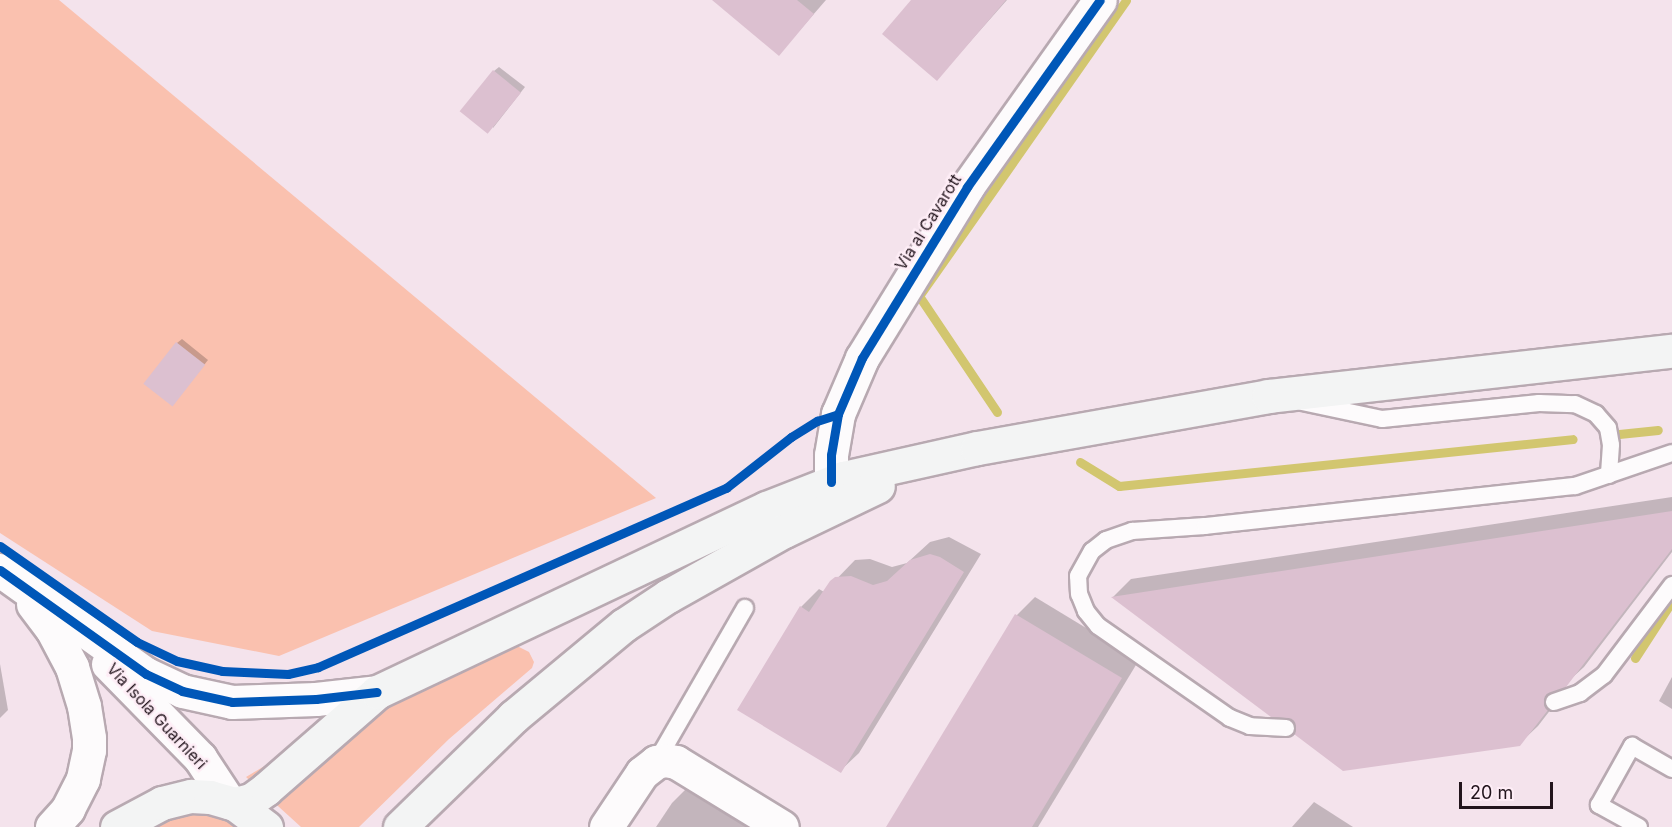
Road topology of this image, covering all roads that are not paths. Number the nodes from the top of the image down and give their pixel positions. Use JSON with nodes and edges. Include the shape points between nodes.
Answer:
{"nodes":[{"id":1,"x":1100,"y":0,"type":"edge"},
{"id":2,"x":1672,"y":351,"type":"edge"},
{"id":3,"x":1269,"y":396,"type":"junction"},
{"id":4,"x":977,"y":448,"type":"junction"},
{"id":5,"x":1672,"y":453,"type":"edge"},
{"id":6,"x":1609,"y":476,"type":"junction"},
{"id":7,"x":831,"y":482,"type":"junction"},
{"id":8,"x":0,"y":570,"type":"edge"},
{"id":9,"x":0,"y":575,"type":"edge"},
{"id":10,"x":1672,"y":585,"type":"edge"},
{"id":11,"x":745,"y":608,"type":"dead end"},
{"id":12,"x":54,"y":609,"type":"junction"},
{"id":13,"x":377,"y":692,"type":"junction"},
{"id":14,"x":1554,"y":702,"type":"dead end"},
{"id":15,"x":1286,"y":728,"type":"dead end"},
{"id":16,"x":656,"y":762,"type":"junction"},
{"id":17,"x":1672,"y":769,"type":"edge"},
{"id":18,"x":232,"y":803,"type":"junction"},
{"id":19,"x":52,"y":827,"type":"edge"},
{"id":20,"x":117,"y":827,"type":"edge"},
{"id":21,"x":266,"y":827,"type":"edge"},
{"id":22,"x":400,"y":827,"type":"edge"},
{"id":23,"x":606,"y":827,"type":"edge"},
{"id":24,"x":782,"y":827,"type":"edge"},
{"id":25,"x":1639,"y":827,"type":"edge"}],
"edges":[{"from":1,"to":7,"type":"street","name":"Via al Cavarott","via":[[967,187],[862,358],[838,414]]},
{"from":2,"to":3,"type":"main road"},
{"from":3,"to":4,"type":"main road"},
{"from":3,"to":6,"type":"lane","via":[[1382,419],[1539,403],[1575,404],[1596,414],[1608,428]]},
{"from":4,"to":7,"type":"main road"},
{"from":4,"to":22,"type":"main road","via":[[832,507],[668,596],[565,672],[494,734]]},
{"from":5,"to":6,"type":"lane"},
{"from":6,"to":15,"type":"lane","via":[[1575,486],[1525,492],[1132,531],[1106,540],[1092,550],[1081,568],[1078,584],[1082,604],[1098,626],[1230,718],[1250,726]]},
{"from":7,"to":13,"type":"main road","via":[[766,508]]},
{"from":8,"to":12,"type":"street","name":"Via Isola Guarnieri"},
{"from":9,"to":19,"type":"street","via":[[47,621],[72,667],[84,706],[87,767],[76,795]]},
{"from":10,"to":14,"type":"lane","via":[[1604,675],[1580,693]]},
{"from":11,"to":16,"type":"lane"},
{"from":12,"to":13,"type":"street","name":"Via Isola Guarnieri","via":[[146,674],[204,698],[267,701]]},
{"from":12,"to":18,"type":"street","name":"Via Isola Guarnieri","via":[[200,758]]},
{"from":13,"to":18,"type":"main road","via":[[266,789],[251,800]]},
{"from":16,"to":23,"type":"street","via":[[642,774]]},
{"from":16,"to":24,"type":"street","via":[[676,762]]},
{"from":17,"to":25,"type":"lane","via":[[1632,746],[1599,805]]},
{"from":18,"to":20,"type":"main road","via":[[203,796],[174,798]]},
{"from":18,"to":21,"type":"main road"}]}
